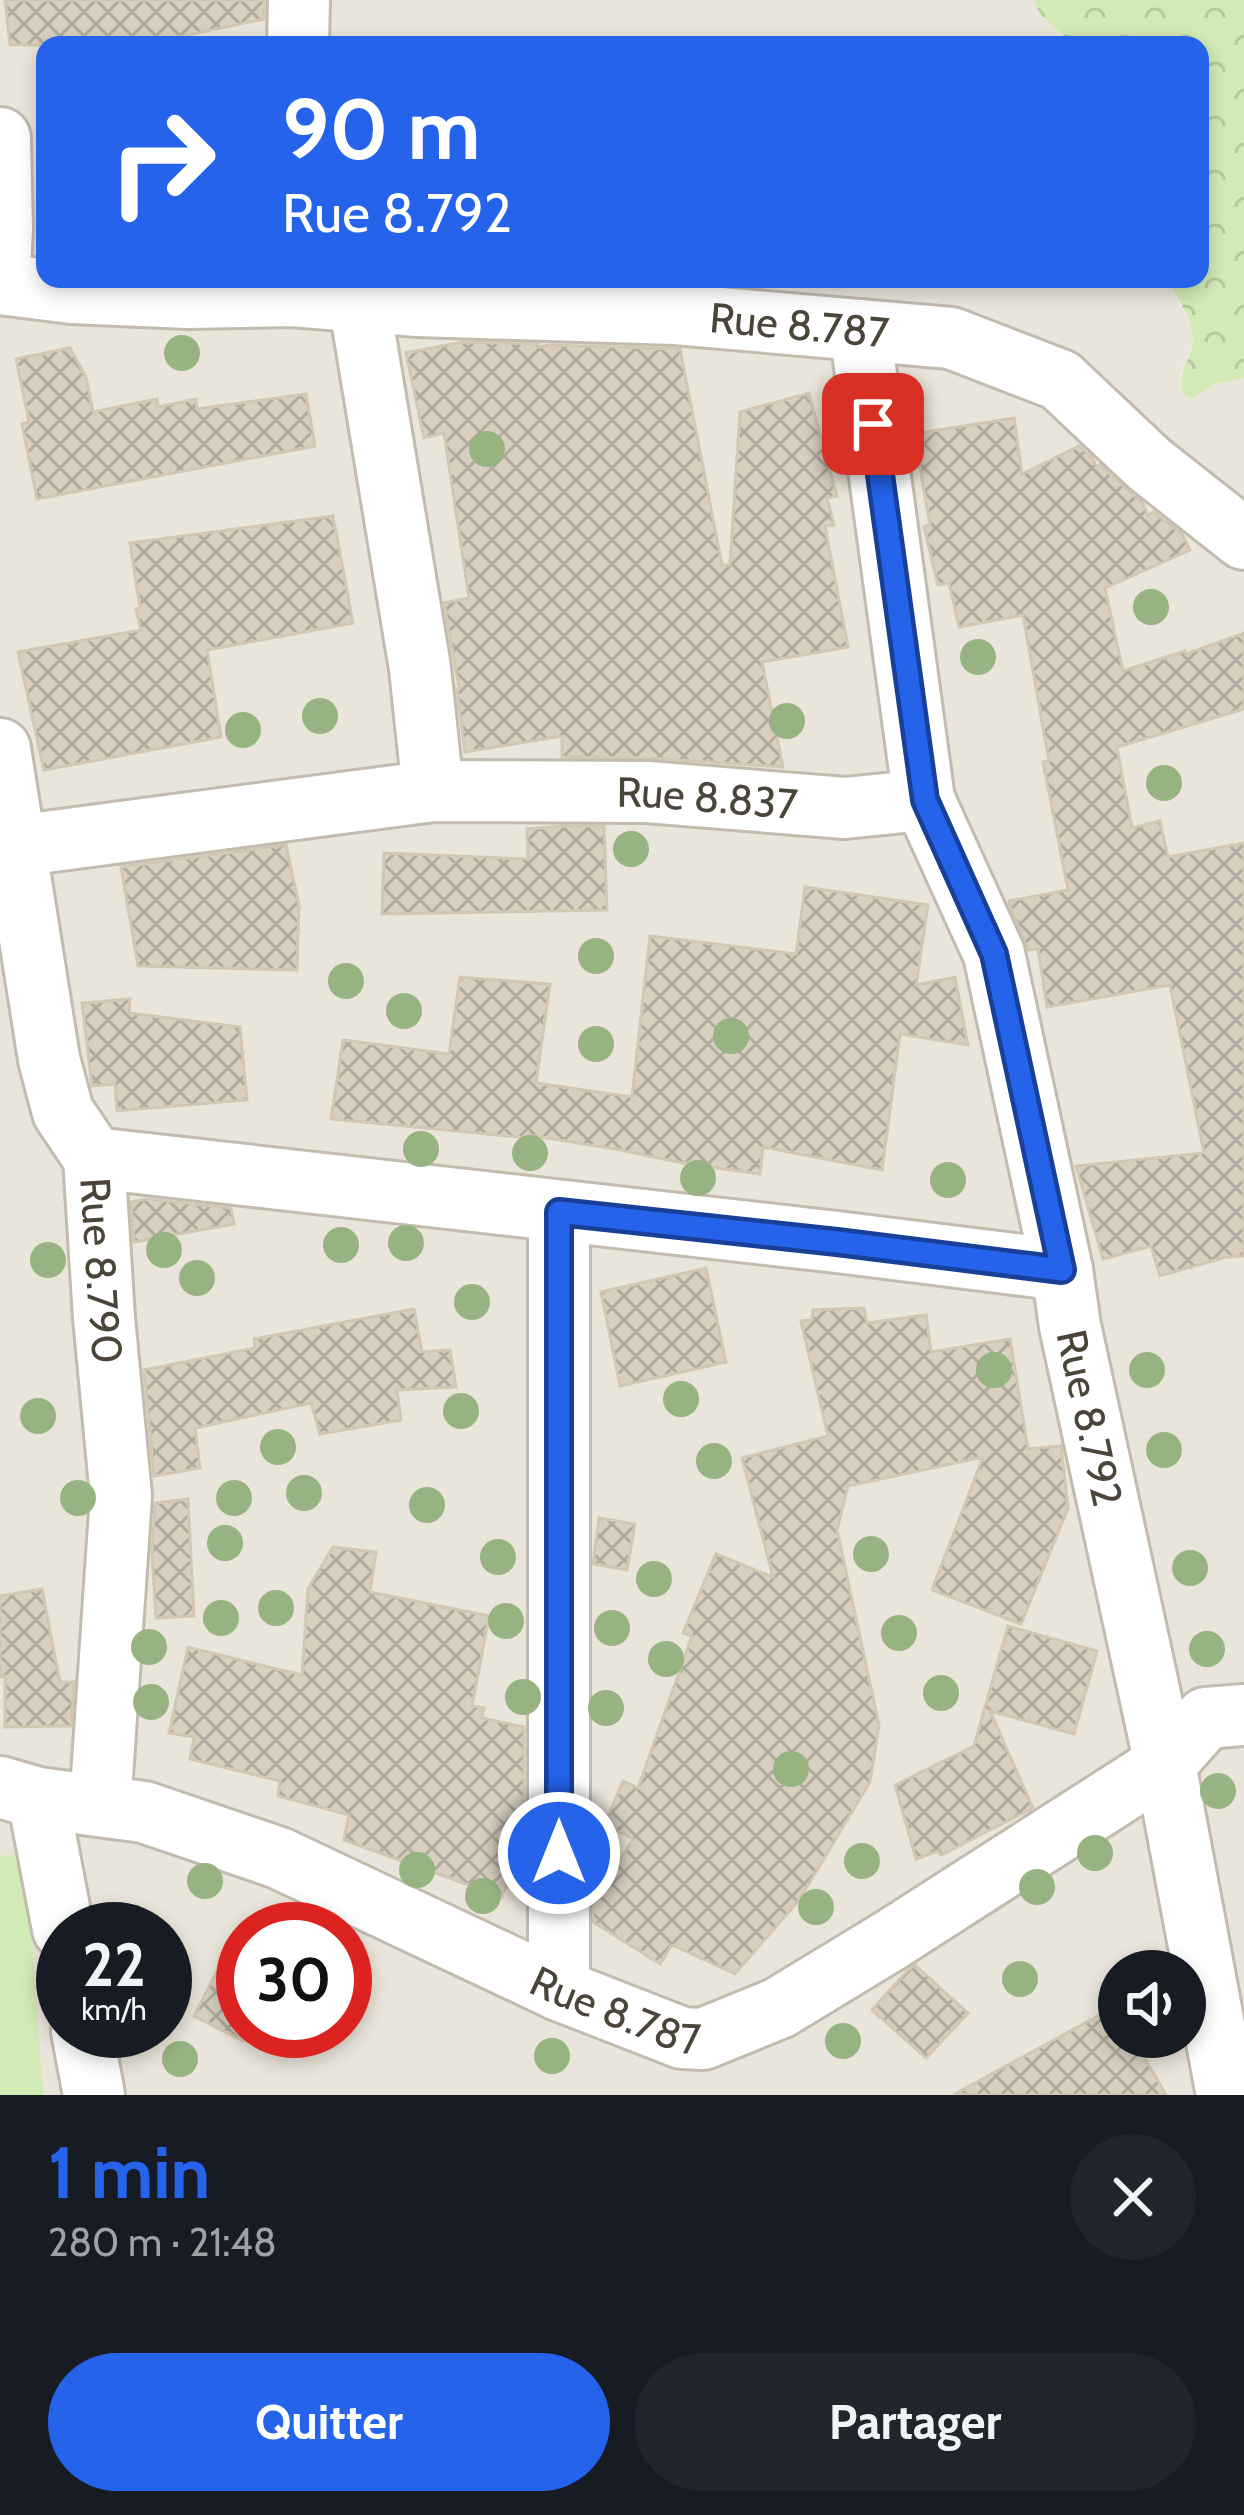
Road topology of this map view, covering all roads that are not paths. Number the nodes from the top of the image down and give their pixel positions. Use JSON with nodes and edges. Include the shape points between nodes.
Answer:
{"nodes":[{"id":1,"x":299,"y":0,"type":"edge"},
{"id":2,"x":298,"y":36,"type":"edge"},
{"id":3,"x":0,"y":137,"type":"edge"},
{"id":4,"x":0,"y":268,"type":"edge"},
{"id":5,"x":0,"y":284,"type":"edge"},
{"id":6,"x":283,"y":288,"type":"edge"},
{"id":7,"x":296,"y":288,"type":"edge"},
{"id":8,"x":359,"y":302,"type":"junction"},
{"id":9,"x":860,"y":330,"type":"junction"},
{"id":10,"x":1244,"y":539,"type":"edge"},
{"id":11,"x":0,"y":749,"type":"edge"},
{"id":12,"x":433,"y":791,"type":"junction"},
{"id":13,"x":925,"y":800,"type":"junction"},
{"id":14,"x":8,"y":846,"type":"edge"},
{"id":15,"x":94,"y":1158,"type":"junction"},
{"id":16,"x":559,"y":1212,"type":"junction"},
{"id":17,"x":1062,"y":1270,"type":"junction"},
{"id":18,"x":1244,"y":1714,"type":"edge"},
{"id":19,"x":1165,"y":1764,"type":"junction"},
{"id":20,"x":19,"y":1792,"type":"edge"},
{"id":21,"x":100,"y":1806,"type":"junction"},
{"id":22,"x":54,"y":1902,"type":"edge"},
{"id":23,"x":559,"y":1990,"type":"junction"},
{"id":24,"x":87,"y":2058,"type":"edge"},
{"id":25,"x":94,"y":2095,"type":"edge"},
{"id":26,"x":1227,"y":2095,"type":"edge"}],
"edges":[{"from":1,"to":2,"type":"street"},
{"from":3,"to":4,"type":"street"},
{"from":5,"to":6,"type":"street","name":"Rue 8.787","via":[[188,298]]},
{"from":7,"to":8,"type":"street","name":"Rue 8.787"},
{"from":8,"to":9,"type":"street","name":"Rue 8.787"},
{"from":8,"to":12,"type":"street"},
{"from":9,"to":10,"type":"street","name":"Rue 8.787","via":[[951,338],[1060,380]]},
{"from":9,"to":13,"type":"street"},
{"from":11,"to":14,"type":"street","name":"Rue 8.790"},
{"from":12,"to":13,"type":"street","name":"Rue 8.837","via":[[647,792],[845,808]]},
{"from":12,"to":14,"type":"street","name":"Rue 8.837"},
{"from":13,"to":17,"type":"street","via":[[994,954]]},
{"from":14,"to":15,"type":"street","name":"Rue 8.790","via":[[63,1112]]},
{"from":15,"to":16,"type":"street","name":"Rue 8.792"},
{"from":15,"to":21,"type":"street","name":"Rue 8.790","via":[[121,1496]]},
{"from":16,"to":17,"type":"street","name":"Rue 8.792"},
{"from":16,"to":23,"type":"street"},
{"from":17,"to":19,"type":"street","name":"Rue 8.792"},
{"from":18,"to":19,"type":"street","name":"Rue 8.787","via":[[1206,1718]]},
{"from":19,"to":23,"type":"street","name":"Rue 8.787","via":[[778,2008],[703,2039]]},
{"from":19,"to":26,"type":"street","name":"Rue 8.792"},
{"from":20,"to":21,"type":"street","name":"Rue 8.787"},
{"from":20,"to":22,"type":"street"},
{"from":21,"to":23,"type":"street","name":"Rue 8.787","via":[[144,1812],[279,1858]]},
{"from":24,"to":25,"type":"street"}]}
